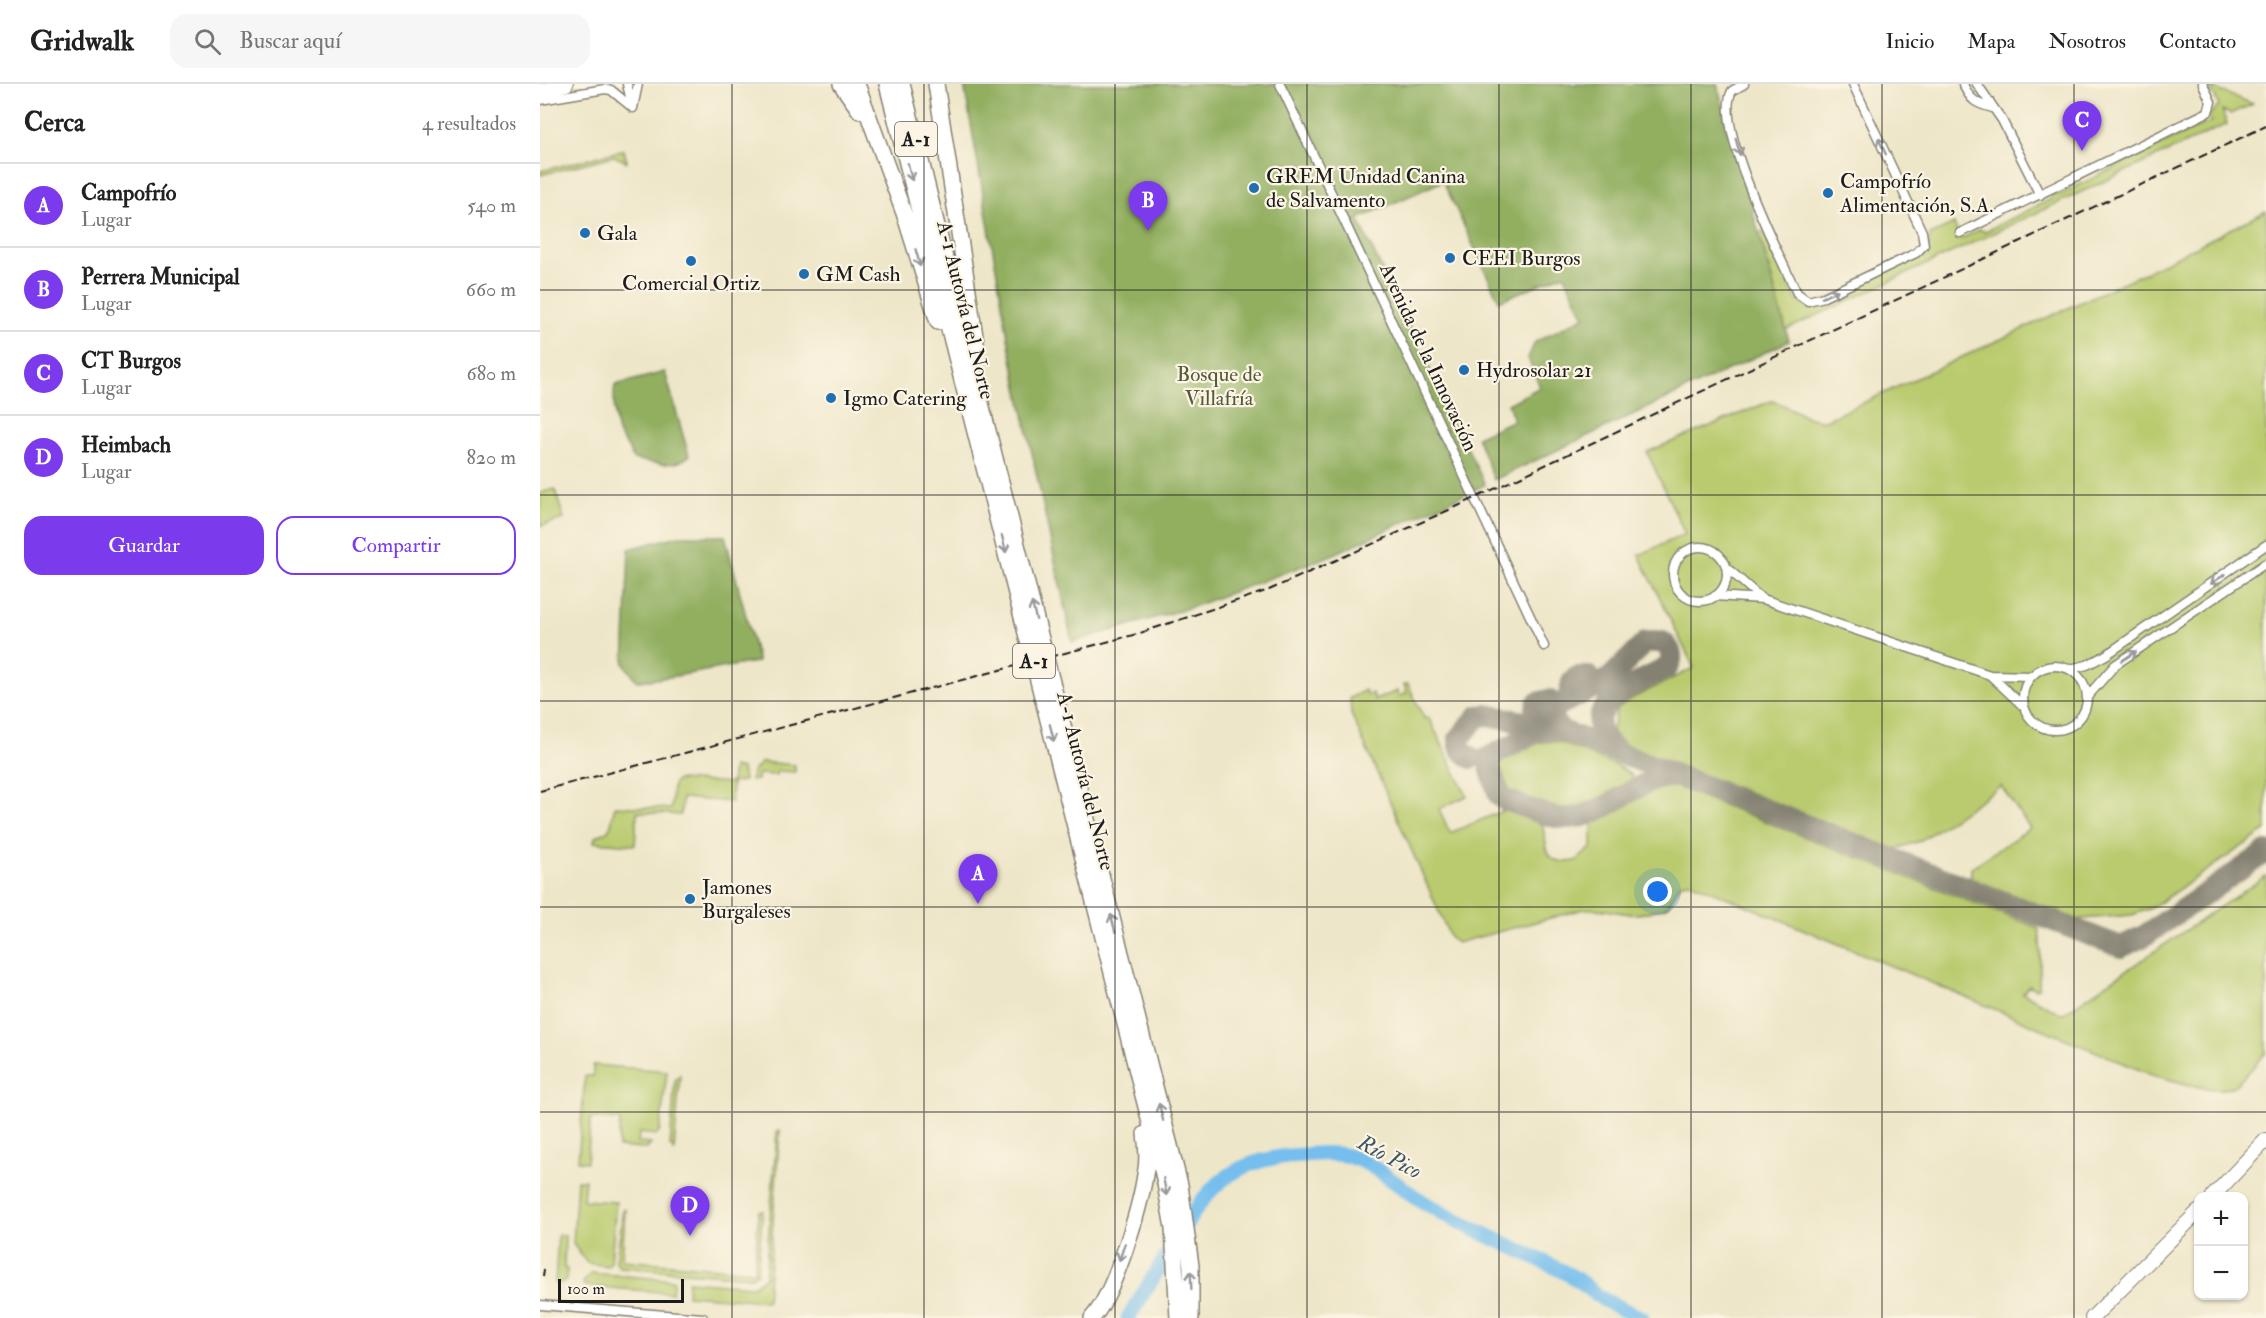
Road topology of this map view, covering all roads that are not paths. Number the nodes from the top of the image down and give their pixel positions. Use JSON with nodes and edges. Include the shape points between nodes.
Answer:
{"nodes":[{"id":1,"x":566,"y":84,"type":"edge"},
{"id":2,"x":627,"y":84,"type":"edge"},
{"id":3,"x":638,"y":84,"type":"edge"},
{"id":4,"x":841,"y":84,"type":"edge"},
{"id":5,"x":856,"y":84,"type":"edge"},
{"id":6,"x":887,"y":84,"type":"edge"},
{"id":7,"x":902,"y":84,"type":"edge"},
{"id":8,"x":936,"y":84,"type":"edge"},
{"id":9,"x":1280,"y":84,"type":"edge"},
{"id":10,"x":1744,"y":84,"type":"edge"},
{"id":11,"x":1853,"y":84,"type":"edge"},
{"id":12,"x":1963,"y":84,"type":"edge"},
{"id":13,"x":1977,"y":84,"type":"edge"},
{"id":14,"x":2203,"y":84,"type":"edge"},
{"id":15,"x":1730,"y":88,"type":"edge"},
{"id":16,"x":545,"y":91,"type":"edge"},
{"id":17,"x":633,"y":108,"type":"junction"},
{"id":18,"x":1993,"y":108,"type":"junction"},
{"id":19,"x":2040,"y":195,"type":"junction"},
{"id":20,"x":905,"y":216,"type":"junction"},
{"id":21,"x":1960,"y":233,"type":"dead end"},
{"id":22,"x":1002,"y":485,"type":"junction"},
{"id":23,"x":994,"y":505,"type":"junction"},
{"id":24,"x":2266,"y":546,"type":"edge"},
{"id":25,"x":2266,"y":563,"type":"edge"},
{"id":26,"x":1726,"y":567,"type":"junction"},
{"id":27,"x":1715,"y":596,"type":"junction"},
{"id":28,"x":1762,"y":599,"type":"junction"},
{"id":29,"x":1544,"y":646,"type":"dead end"},
{"id":30,"x":2070,"y":669,"type":"junction"},
{"id":31,"x":1990,"y":675,"type":"junction"},
{"id":32,"x":2031,"y":676,"type":"junction"},
{"id":33,"x":2087,"y":697,"type":"junction"},
{"id":34,"x":2023,"y":706,"type":"junction"},
{"id":35,"x":1104,"y":937,"type":"junction"},
{"id":36,"x":2266,"y":1140,"type":"edge"},
{"id":37,"x":2218,"y":1192,"type":"edge"},
{"id":38,"x":2194,"y":1217,"type":"edge"},
{"id":39,"x":540,"y":1305,"type":"edge"},
{"id":40,"x":703,"y":1318,"type":"edge"},
{"id":41,"x":1092,"y":1318,"type":"edge"},
{"id":42,"x":1178,"y":1318,"type":"edge"},
{"id":43,"x":1191,"y":1318,"type":"edge"},
{"id":44,"x":2092,"y":1318,"type":"edge"}],
"edges":[{"from":1,"to":16,"type":"highway"},
{"from":2,"to":17,"type":"street"},
{"from":3,"to":17,"type":"street"},
{"from":4,"to":20,"type":"highway","via":[[863,115]]},
{"from":5,"to":20,"type":"highway"},
{"from":6,"to":23,"type":"highway","name":"A-1 Autovía del Norte","number":"A-1","one_way":true},
{"from":7,"to":22,"type":"highway","name":"A-1 Autovía del Norte","number":"A-1"},
{"from":8,"to":22,"type":"highway","number":"A-1","via":[[975,340]]},
{"from":9,"to":29,"type":"street","name":"Avenida de la Innovación"},
{"from":10,"to":15,"type":"street"},
{"from":15,"to":11,"type":"street","one_way":true,"via":[[1727,110],[1752,196],[1797,293],[1808,301],[1916,253],[1924,245],[1922,232]]},
{"from":12,"to":18,"type":"street","via":[[1976,104]]},
{"from":13,"to":18,"type":"street"},
{"from":14,"to":19,"type":"street","via":[[2211,102],[2208,112]]},
{"from":16,"to":17,"type":"street","via":[[611,90]]},
{"from":18,"to":19,"type":"street"},
{"from":19,"to":21,"type":"street"},
{"from":20,"to":23,"type":"highway","one_way":true,"via":[[985,492]]},
{"from":43,"to":22,"type":"highway","name":"A-1 Autovía del Norte","number":"A-1","one_way":true,"via":[[1188,1241],[1180,1185]]},
{"from":23,"to":35,"type":"highway","name":"A-1 Autovía del Norte","number":"A-1","one_way":true},
{"from":24,"to":30,"type":"street","one_way":true,"via":[[2106,655]]},
{"from":33,"to":25,"type":"street","one_way":true,"via":[[2115,665]]},
{"from":26,"to":27,"type":"street","via":[[1724,587]]},
{"from":26,"to":27,"type":"street","via":[[1719,555],[1703,547],[1686,551],[1675,565],[1675,583],[1686,597],[1703,601]]},
{"from":26,"to":28,"type":"street"},
{"from":27,"to":28,"type":"street"},
{"from":28,"to":31,"type":"street"},
{"from":30,"to":32,"type":"street","via":[[2049,666]]},
{"from":30,"to":33,"type":"street","via":[[2085,685]]},
{"from":31,"to":32,"type":"street"},
{"from":31,"to":34,"type":"street"},
{"from":32,"to":34,"type":"street","via":[[2022,695]]},
{"from":33,"to":34,"type":"street","via":[[2082,716],[2065,729],[2054,731],[2034,723]]},
{"from":35,"to":41,"type":"highway","one_way":true,"via":[[1106,972],[1143,1123],[1146,1163],[1143,1186],[1114,1276]]},
{"from":35,"to":42,"type":"highway","name":"A-1 Autovía del Norte","number":"A-1","one_way":true,"via":[[1160,1161],[1173,1228]]},
{"from":36,"to":37,"type":"highway"},
{"from":38,"to":44,"type":"highway"},
{"from":39,"to":40,"type":"street"}]}
